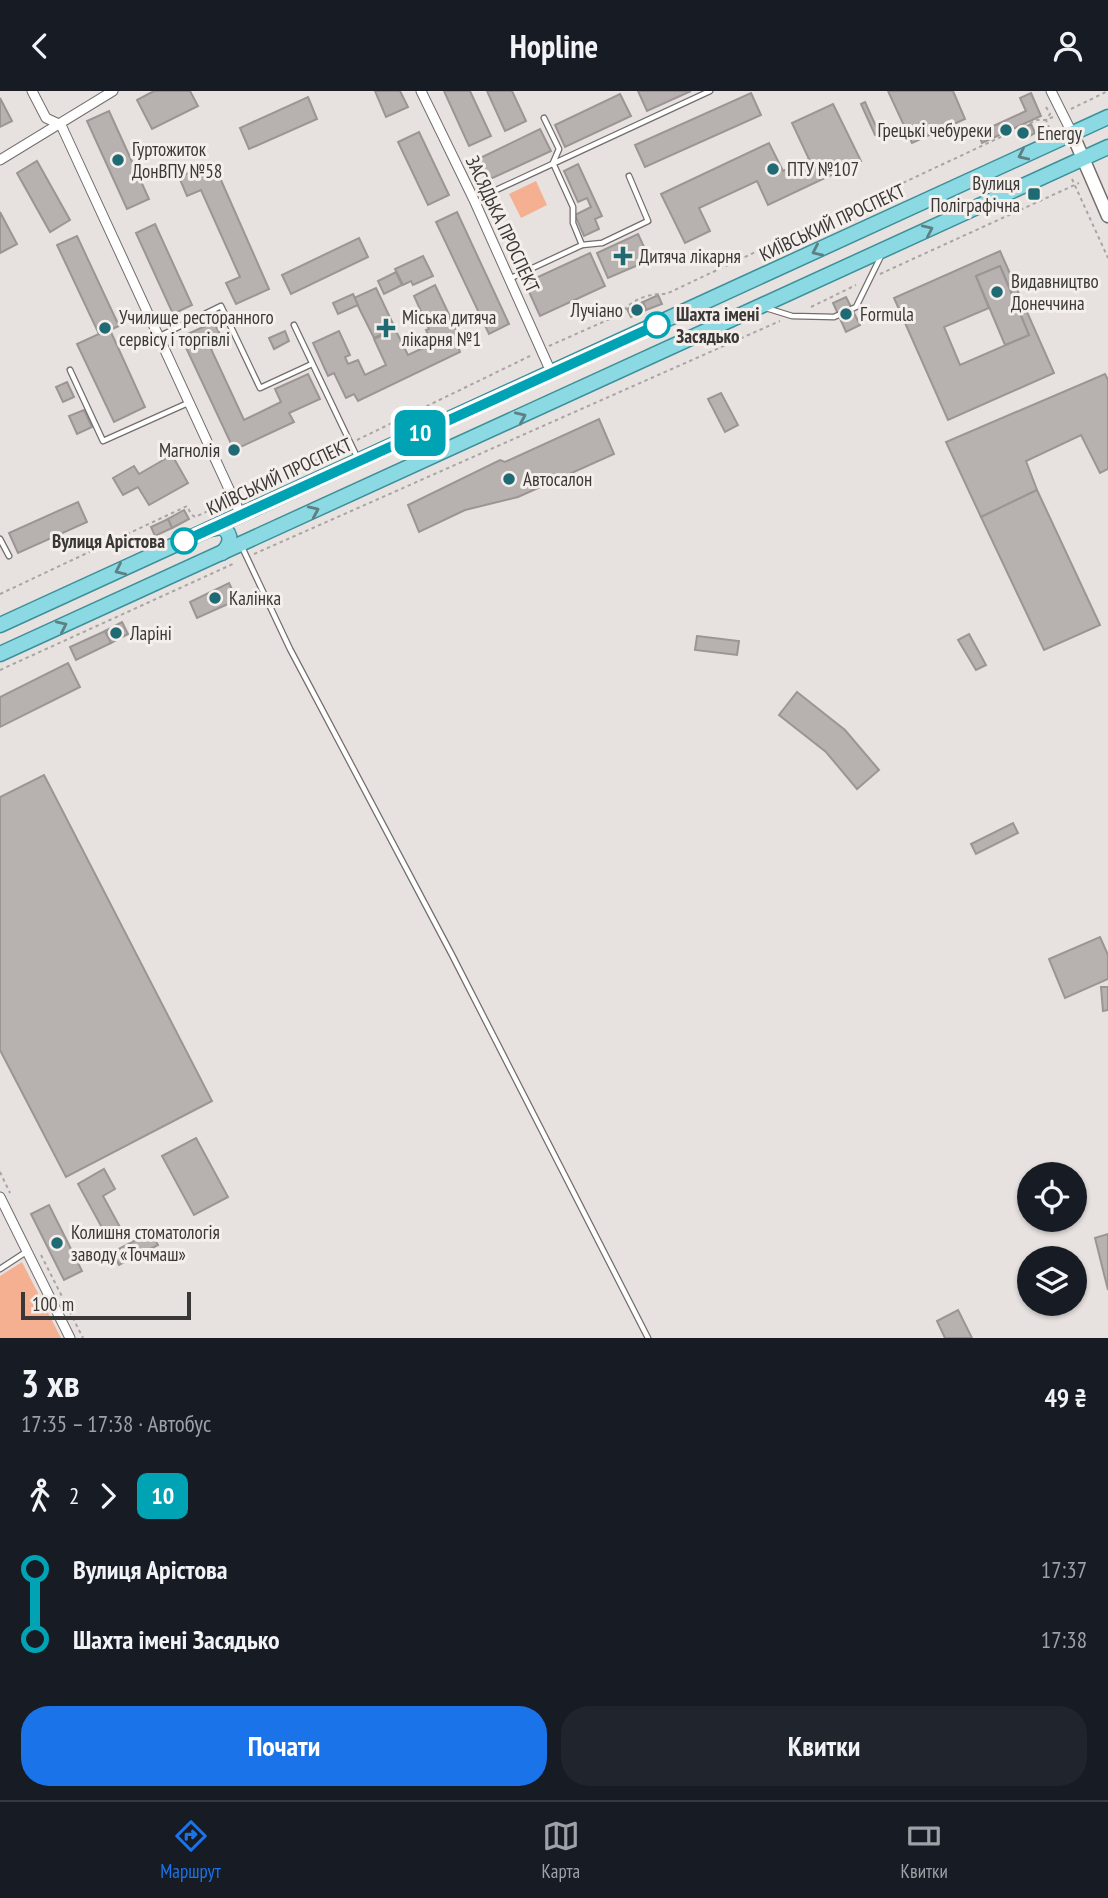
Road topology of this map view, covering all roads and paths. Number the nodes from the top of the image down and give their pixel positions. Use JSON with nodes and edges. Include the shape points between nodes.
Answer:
{"nodes":[{"id":1,"x":32,"y":91,"type":"edge"},
{"id":2,"x":113,"y":91,"type":"edge"},
{"id":3,"x":421,"y":91,"type":"edge"},
{"id":4,"x":710,"y":91,"type":"edge"},
{"id":5,"x":1051,"y":91,"type":"edge"},
{"id":6,"x":1108,"y":92,"type":"edge"},
{"id":7,"x":1062,"y":113,"type":"junction"},
{"id":8,"x":1108,"y":117,"type":"edge"},
{"id":9,"x":544,"y":118,"type":"dead end"},
{"id":10,"x":61,"y":125,"type":"junction"},
{"id":11,"x":1072,"y":133,"type":"junction"},
{"id":12,"x":1108,"y":147,"type":"edge"},
{"id":13,"x":1083,"y":159,"type":"junction"},
{"id":14,"x":0,"y":160,"type":"edge"},
{"id":15,"x":553,"y":163,"type":"junction"},
{"id":16,"x":629,"y":176,"type":"dead end"},
{"id":17,"x":1091,"y":178,"type":"junction"},
{"id":18,"x":494,"y":191,"type":"dead end"},
{"id":19,"x":1108,"y":216,"type":"edge"},
{"id":20,"x":582,"y":245,"type":"junction"},
{"id":21,"x":884,"y":251,"type":"junction"},
{"id":22,"x":509,"y":279,"type":"junction"},
{"id":23,"x":869,"y":279,"type":"junction"},
{"id":24,"x":762,"y":307,"type":"junction"},
{"id":25,"x":792,"y":316,"type":"junction"},
{"id":26,"x":294,"y":324,"type":"dead end"},
{"id":27,"x":158,"y":337,"type":"junction"},
{"id":28,"x":541,"y":350,"type":"junction"},
{"id":29,"x":312,"y":364,"type":"junction"},
{"id":30,"x":71,"y":370,"type":"dead end"},
{"id":31,"x":551,"y":372,"type":"junction"},
{"id":32,"x":188,"y":403,"type":"junction"},
{"id":33,"x":350,"y":443,"type":"junction"},
{"id":34,"x":359,"y":461,"type":"junction"},
{"id":35,"x":246,"y":493,"type":"dead end"},
{"id":36,"x":276,"y":499,"type":"junction"},
{"id":37,"x":208,"y":510,"type":"dead end"},
{"id":38,"x":241,"y":515,"type":"junction"},
{"id":39,"x":287,"y":523,"type":"junction"},
{"id":40,"x":211,"y":529,"type":"junction"},
{"id":41,"x":0,"y":539,"type":"edge"},
{"id":42,"x":241,"y":544,"type":"junction"},
{"id":43,"x":261,"y":551,"type":"dead end"},
{"id":44,"x":222,"y":553,"type":"junction"},
{"id":45,"x":9,"y":556,"type":"dead end"},
{"id":46,"x":234,"y":563,"type":"dead end"},
{"id":47,"x":0,"y":594,"type":"edge"},
{"id":48,"x":0,"y":625,"type":"edge"},
{"id":49,"x":0,"y":654,"type":"edge"},
{"id":50,"x":0,"y":670,"type":"edge"},
{"id":51,"x":0,"y":1172,"type":"edge"},
{"id":52,"x":12,"y":1196,"type":"dead end"},
{"id":53,"x":0,"y":1197,"type":"edge"},
{"id":54,"x":27,"y":1252,"type":"junction"},
{"id":55,"x":41,"y":1255,"type":"dead end"},
{"id":56,"x":0,"y":1269,"type":"edge"},
{"id":57,"x":70,"y":1338,"type":"edge"},
{"id":58,"x":83,"y":1338,"type":"edge"},
{"id":59,"x":648,"y":1338,"type":"edge"}],
"edges":[{"from":1,"to":10,"type":"street","via":[[46,118]]},
{"from":2,"to":10,"type":"street"},
{"from":3,"to":22,"type":"street","name":"ЗАСЯДЬКА ПРОСПЕКТ"},
{"from":4,"to":15,"type":"lane"},
{"from":5,"to":7,"type":"street"},
{"from":6,"to":7,"type":"path"},
{"from":7,"to":11,"type":"street"},
{"from":7,"to":28,"type":"path","via":[[1037,120],[666,294],[654,293],[627,305],[621,314]]},
{"from":8,"to":11,"type":"main road","name":"КИЇВСЬКИЙ ПРОСПЕКТ"},
{"from":9,"to":15,"type":"lane","via":[[559,149]]},
{"from":10,"to":14,"type":"street"},
{"from":10,"to":27,"type":"street"},
{"from":11,"to":13,"type":"street"},
{"from":11,"to":31,"type":"main road","name":"КИЇВСЬКИЙ ПРОСПЕКТ","one_way":true},
{"from":12,"to":13,"type":"main road"},
{"from":13,"to":17,"type":"street"},
{"from":21,"to":13,"type":"main road","one_way":true},
{"from":15,"to":18,"type":"lane"},
{"from":15,"to":20,"type":"lane","via":[[573,207],[573,223]]},
{"from":16,"to":20,"type":"lane","via":[[648,221],[602,243]]},
{"from":17,"to":19,"type":"street"},
{"from":17,"to":23,"type":"path"},
{"from":20,"to":22,"type":"lane"},
{"from":21,"to":23,"type":"lane"},
{"from":21,"to":24,"type":"main road"},
{"from":22,"to":28,"type":"street","name":"ЗАСЯДЬКА ПРОСПЕКТ"},
{"from":23,"to":25,"type":"path"},
{"from":23,"to":25,"type":"lane","via":[[856,307],[834,317]]},
{"from":24,"to":25,"type":"lane"},
{"from":39,"to":24,"type":"main road","one_way":true},
{"from":25,"to":43,"type":"path"},
{"from":26,"to":29,"type":"lane"},
{"from":27,"to":29,"type":"lane","via":[[221,306],[260,388]]},
{"from":27,"to":32,"type":"street"},
{"from":28,"to":31,"type":"street","name":"ЗАСЯДЬКА ПРОСПЕКТ"},
{"from":28,"to":33,"type":"path"},
{"from":29,"to":33,"type":"lane"},
{"from":30,"to":32,"type":"lane","via":[[103,441]]},
{"from":31,"to":34,"type":"main road","name":"КИЇВСЬКИЙ ПРОСПЕКТ"},
{"from":32,"to":38,"type":"street"},
{"from":33,"to":34,"type":"lane"},
{"from":33,"to":35,"type":"path"},
{"from":34,"to":36,"type":"main road","name":"КИЇВСЬКИЙ ПРОСПЕКТ"},
{"from":36,"to":38,"type":"main road","name":"КИЇВСЬКИЙ ПРОСПЕКТ"},
{"from":36,"to":39,"type":"main road","via":[[268,513],[271,519]]},
{"from":37,"to":47,"type":"path","via":[[195,517],[187,506]]},
{"from":38,"to":40,"type":"main road","name":"КИЇВСЬКИЙ ПРОСПЕКТ"},
{"from":39,"to":42,"type":"main road"},
{"from":40,"to":44,"type":"main road","via":[[227,531],[229,546]]},
{"from":40,"to":48,"type":"main road","name":"КИЇВСЬКИЙ ПРОСПЕКТ","one_way":true},
{"from":41,"to":45,"type":"lane"},
{"from":42,"to":44,"type":"main road"},
{"from":42,"to":59,"type":"lane","via":[[290,649]]},
{"from":49,"to":44,"type":"main road","one_way":true},
{"from":46,"to":50,"type":"path"},
{"from":51,"to":52,"type":"path"},
{"from":53,"to":54,"type":"street"},
{"from":54,"to":56,"type":"lane"},
{"from":54,"to":57,"type":"street"},
{"from":55,"to":58,"type":"path"}]}
